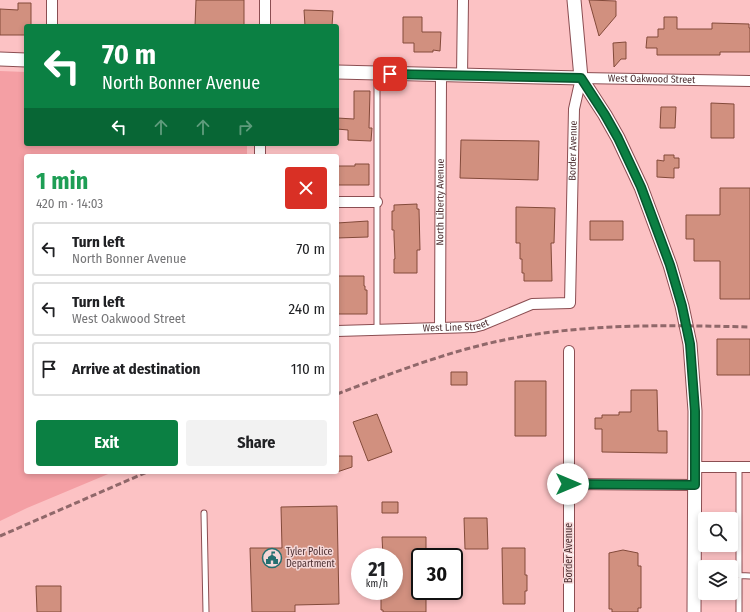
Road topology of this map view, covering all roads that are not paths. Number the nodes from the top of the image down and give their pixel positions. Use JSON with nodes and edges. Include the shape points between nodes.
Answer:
{"nodes":[{"id":1,"x":52,"y":0,"type":"edge"},
{"id":2,"x":265,"y":0,"type":"edge"},
{"id":3,"x":463,"y":0,"type":"edge"},
{"id":4,"x":574,"y":0,"type":"edge"},
{"id":5,"x":52,"y":24,"type":"edge"},
{"id":6,"x":265,"y":24,"type":"edge"},
{"id":7,"x":0,"y":59,"type":"edge"},
{"id":8,"x":24,"y":60,"type":"edge"},
{"id":9,"x":339,"y":72,"type":"edge"},
{"id":10,"x":377,"y":74,"type":"junction"},
{"id":11,"x":441,"y":76,"type":"junction"},
{"id":12,"x":462,"y":76,"type":"junction"},
{"id":13,"x":581,"y":78,"type":"junction"},
{"id":14,"x":750,"y":81,"type":"edge"},
{"id":15,"x":339,"y":202,"type":"edge"},
{"id":16,"x":377,"y":202,"type":"junction"},
{"id":17,"x":570,"y":303,"type":"joint"},
{"id":18,"x":440,"y":328,"type":"junction"},
{"id":19,"x":377,"y":330,"type":"junction"},
{"id":20,"x":339,"y":331,"type":"edge"},
{"id":21,"x":569,"y":351,"type":"dead end"},
{"id":22,"x":696,"y":467,"type":"junction"},
{"id":23,"x":739,"y":467,"type":"junction"},
{"id":24,"x":750,"y":467,"type":"edge"},
{"id":25,"x":568,"y":484,"type":"junction"},
{"id":26,"x":695,"y":485,"type":"junction"},
{"id":27,"x":204,"y":513,"type":"dead end"},
{"id":28,"x":699,"y":560,"type":"edge"},
{"id":29,"x":738,"y":576,"type":"joint"},
{"id":30,"x":750,"y":576,"type":"edge"},
{"id":31,"x":698,"y":587,"type":"edge"},
{"id":32,"x":738,"y":600,"type":"edge"},
{"id":33,"x":206,"y":612,"type":"edge"},
{"id":34,"x":569,"y":612,"type":"edge"},
{"id":35,"x":694,"y":612,"type":"edge"},
{"id":36,"x":738,"y":612,"type":"edge"}],
"edges":[{"from":1,"to":5,"type":"street"},
{"from":2,"to":6,"type":"street"},
{"from":3,"to":12,"type":"street"},
{"from":4,"to":13,"type":"street","name":"Border Avenue"},
{"from":7,"to":8,"type":"street"},
{"from":9,"to":10,"type":"street","name":"West Oakwood Street"},
{"from":10,"to":11,"type":"street","name":"West Oakwood Street"},
{"from":10,"to":16,"type":"lane"},
{"from":11,"to":12,"type":"street","name":"West Oakwood Street"},
{"from":11,"to":18,"type":"street","name":"North Liberty Avenue"},
{"from":12,"to":13,"type":"street","name":"West Oakwood Street"},
{"from":13,"to":14,"type":"street","name":"West Oakwood Street"},
{"from":13,"to":17,"type":"street","name":"Border Avenue","via":[[574,109]]},
{"from":13,"to":22,"type":"street","via":[[618,138],[641,187],[670,265],[690,344]]},
{"from":15,"to":16,"type":"street"},
{"from":16,"to":19,"type":"lane"},
{"from":17,"to":18,"type":"street","name":"West Line Street","via":[[532,304],[482,326]]},
{"from":18,"to":19,"type":"street","name":"West Line Street"},
{"from":19,"to":20,"type":"street","name":"West Line Street"},
{"from":21,"to":25,"type":"street","name":"Border Avenue"},
{"from":22,"to":23,"type":"street"},
{"from":22,"to":26,"type":"street"},
{"from":23,"to":24,"type":"street"},
{"from":23,"to":29,"type":"lane"},
{"from":25,"to":26,"type":"street"},
{"from":25,"to":34,"type":"street","name":"Border Avenue"},
{"from":26,"to":28,"type":"street"},
{"from":27,"to":33,"type":"lane"},
{"from":29,"to":30,"type":"lane"},
{"from":31,"to":35,"type":"street"},
{"from":32,"to":36,"type":"lane"}]}
